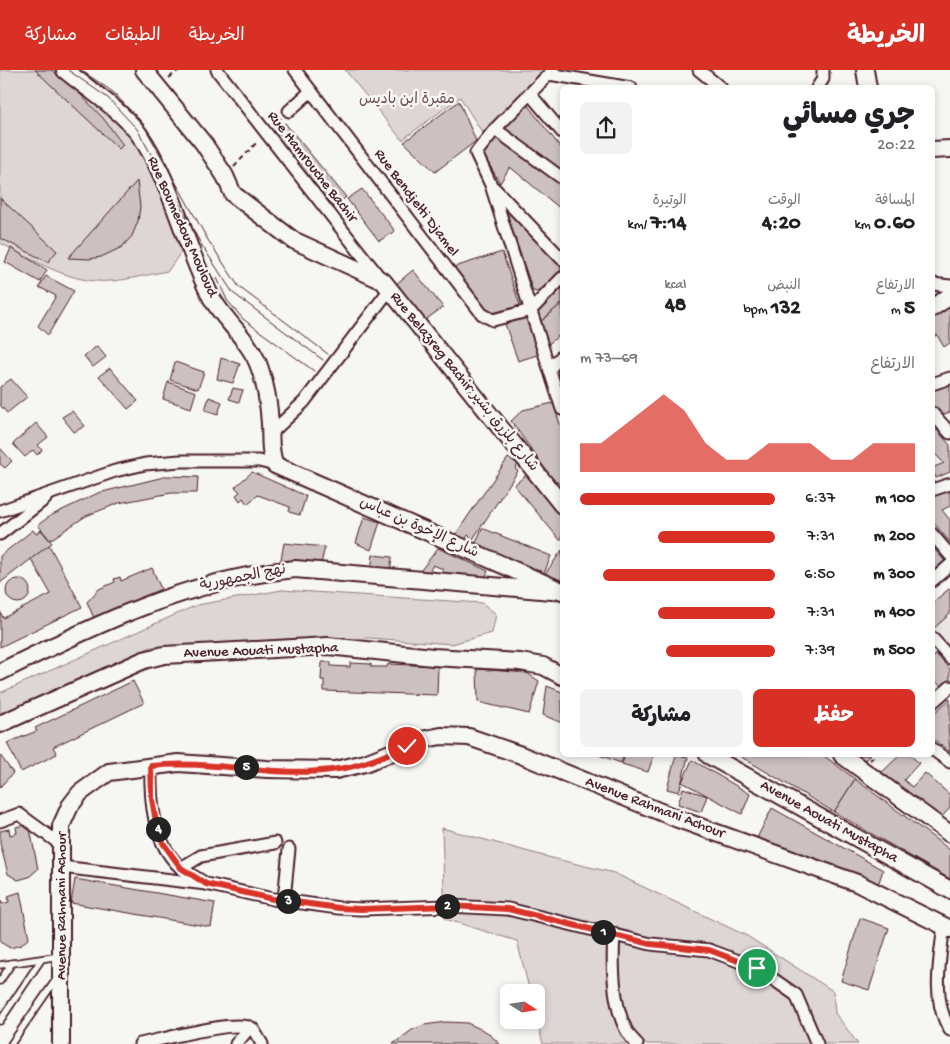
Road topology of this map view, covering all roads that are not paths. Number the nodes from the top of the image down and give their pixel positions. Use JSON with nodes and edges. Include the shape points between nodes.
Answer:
{"nodes":[{"id":1,"x":65,"y":70,"type":"edge"},
{"id":2,"x":144,"y":70,"type":"edge"},
{"id":3,"x":218,"y":70,"type":"edge"},
{"id":4,"x":295,"y":70,"type":"edge"},
{"id":5,"x":699,"y":70,"type":"edge"},
{"id":6,"x":823,"y":70,"type":"edge"},
{"id":7,"x":551,"y":72,"type":"edge"},
{"id":8,"x":616,"y":85,"type":"edge"},
{"id":9,"x":717,"y":85,"type":"edge"},
{"id":10,"x":818,"y":85,"type":"edge"},
{"id":11,"x":311,"y":91,"type":"junction"},
{"id":12,"x":530,"y":94,"type":"junction"},
{"id":13,"x":289,"y":111,"type":"road end"},
{"id":14,"x":495,"y":130,"type":"junction"},
{"id":15,"x":560,"y":130,"type":"edge"},
{"id":16,"x":935,"y":150,"type":"edge"},
{"id":17,"x":950,"y":150,"type":"edge"},
{"id":18,"x":560,"y":177,"type":"edge"},
{"id":19,"x":491,"y":185,"type":"junction"},
{"id":20,"x":560,"y":257,"type":"edge"},
{"id":21,"x":560,"y":280,"type":"edge"},
{"id":22,"x":935,"y":284,"type":"edge"},
{"id":23,"x":386,"y":285,"type":"junction"},
{"id":24,"x":950,"y":286,"type":"edge"},
{"id":25,"x":950,"y":296,"type":"edge"},
{"id":26,"x":935,"y":306,"type":"edge"},
{"id":27,"x":531,"y":310,"type":"junction"},
{"id":28,"x":560,"y":358,"type":"edge"},
{"id":29,"x":550,"y":368,"type":"junction"},
{"id":30,"x":950,"y":378,"type":"edge"},
{"id":31,"x":935,"y":383,"type":"edge"},
{"id":32,"x":560,"y":393,"type":"edge"},
{"id":33,"x":935,"y":416,"type":"edge"},
{"id":34,"x":944,"y":426,"type":"edge"},
{"id":35,"x":270,"y":434,"type":"junction"},
{"id":36,"x":275,"y":465,"type":"junction"},
{"id":37,"x":950,"y":484,"type":"edge"},
{"id":38,"x":935,"y":489,"type":"edge"},
{"id":39,"x":53,"y":494,"type":"junction"},
{"id":40,"x":560,"y":502,"type":"edge"},
{"id":41,"x":0,"y":511,"type":"edge"},
{"id":42,"x":0,"y":534,"type":"edge"},
{"id":43,"x":935,"y":538,"type":"edge"},
{"id":44,"x":950,"y":555,"type":"edge"},
{"id":45,"x":950,"y":565,"type":"edge"},
{"id":46,"x":935,"y":578,"type":"edge"},
{"id":47,"x":560,"y":590,"type":"edge"},
{"id":48,"x":560,"y":591,"type":"edge"},
{"id":49,"x":935,"y":641,"type":"edge"},
{"id":50,"x":950,"y":658,"type":"edge"},
{"id":51,"x":0,"y":672,"type":"edge"},
{"id":52,"x":560,"y":675,"type":"edge"},
{"id":53,"x":950,"y":687,"type":"edge"},
{"id":54,"x":935,"y":700,"type":"edge"},
{"id":55,"x":0,"y":724,"type":"edge"},
{"id":56,"x":935,"y":751,"type":"edge"},
{"id":57,"x":712,"y":757,"type":"edge"},
{"id":58,"x":845,"y":757,"type":"edge"},
{"id":59,"x":950,"y":762,"type":"edge"},
{"id":60,"x":151,"y":766,"type":"junction"},
{"id":61,"x":0,"y":821,"type":"edge"},
{"id":62,"x":950,"y":834,"type":"edge"},
{"id":63,"x":275,"y":843,"type":"dead end"},
{"id":64,"x":60,"y":844,"type":"junction"},
{"id":65,"x":289,"y":849,"type":"dead end"},
{"id":66,"x":61,"y":867,"type":"junction"},
{"id":67,"x":181,"y":868,"type":"junction"},
{"id":68,"x":206,"y":884,"type":"junction"},
{"id":69,"x":950,"y":890,"type":"edge"},
{"id":70,"x":284,"y":900,"type":"junction"},
{"id":71,"x":947,"y":927,"type":"edge"},
{"id":72,"x":614,"y":934,"type":"junction"},
{"id":73,"x":62,"y":956,"type":"junction"},
{"id":74,"x":41,"y":960,"type":"junction"},
{"id":75,"x":12,"y":963,"type":"junction"},
{"id":76,"x":0,"y":964,"type":"edge"},
{"id":77,"x":61,"y":973,"type":"junction"},
{"id":78,"x":0,"y":981,"type":"edge"},
{"id":79,"x":0,"y":1021,"type":"edge"},
{"id":80,"x":250,"y":1027,"type":"junction"},
{"id":81,"x":950,"y":1030,"type":"edge"},
{"id":82,"x":11,"y":1044,"type":"edge"},
{"id":83,"x":61,"y":1044,"type":"edge"},
{"id":84,"x":140,"y":1044,"type":"edge"},
{"id":85,"x":236,"y":1044,"type":"edge"},
{"id":86,"x":262,"y":1044,"type":"edge"},
{"id":87,"x":637,"y":1044,"type":"edge"},
{"id":88,"x":817,"y":1044,"type":"edge"}],
"edges":[{"from":1,"to":35,"type":"street","name":"Rue Boumedous Mouloud","via":[[129,122],[148,150],[207,288],[259,367],[266,390]]},
{"from":2,"to":23,"type":"street","via":[[204,144],[233,194],[294,240]]},
{"from":3,"to":23,"type":"street","name":"Rue Hamrouche Bachir"},
{"from":4,"to":11,"type":"street","name":"Rue Bendjelti Djamel"},
{"from":5,"to":9,"type":"street"},
{"from":6,"to":10,"type":"street","via":[[823,79]]},
{"from":7,"to":8,"type":"street"},
{"from":7,"to":12,"type":"street"},
{"from":11,"to":13,"type":"street"},
{"from":11,"to":27,"type":"street","name":"Rue Bendjelti Djamel","via":[[482,314],[488,319],[502,319]]},
{"from":12,"to":14,"type":"street"},
{"from":12,"to":15,"type":"street"},
{"from":14,"to":18,"type":"street"},
{"from":14,"to":19,"type":"street","via":[[476,153]]},
{"from":16,"to":17,"type":"street"},
{"from":19,"to":20,"type":"street"},
{"from":19,"to":27,"type":"street"},
{"from":21,"to":27,"type":"street"},
{"from":22,"to":24,"type":"street"},
{"from":23,"to":35,"type":"street","via":[[304,402]]},
{"from":23,"to":40,"type":"street","name":"Rue Belazreg Bachir;شارع بلزرق بشير"},
{"from":25,"to":26,"type":"street"},
{"from":27,"to":29,"type":"street"},
{"from":28,"to":29,"type":"street"},
{"from":29,"to":32,"type":"street"},
{"from":30,"to":31,"type":"street"},
{"from":33,"to":34,"type":"street"},
{"from":35,"to":36,"type":"street","name":"Rue Boumedous Mouloud","via":[[269,445]]},
{"from":36,"to":39,"type":"street","via":[[180,461],[144,464]]},
{"from":36,"to":47,"type":"street","name":"شارع الإخوة بن عباس"},
{"from":37,"to":38,"type":"street"},
{"from":39,"to":41,"type":"street"},
{"from":39,"to":42,"type":"street"},
{"from":43,"to":44,"type":"street"},
{"from":45,"to":46,"type":"street"},
{"from":48,"to":51,"type":"street","name":"نهج الجمهورية","via":[[295,569],[264,572],[187,590],[144,606]]},
{"from":49,"to":50,"type":"street"},
{"from":52,"to":55,"type":"street","name":"Avenue Aouati Mustapha","via":[[543,666],[520,662],[328,646],[164,655],[144,660]]},
{"from":53,"to":54,"type":"street"},
{"from":56,"to":59,"type":"street"},
{"from":57,"to":69,"type":"street","name":"Avenue Aouati Mustapha"},
{"from":58,"to":62,"type":"street"},
{"from":60,"to":64,"type":"street","name":"Avenue Rahmani Achour","via":[[109,772],[80,793],[61,826]]},
{"from":60,"to":67,"type":"street","via":[[157,828],[170,856]]},
{"from":60,"to":71,"type":"street","name":"Avenue Rahmani Achour","via":[[178,763],[336,770],[365,763],[426,739],[469,737],[678,819],[858,883]]},
{"from":61,"to":64,"type":"street","via":[[20,814]]},
{"from":63,"to":67,"type":"street","via":[[201,856]]},
{"from":64,"to":66,"type":"street","name":"Avenue Rahmani Achour"},
{"from":65,"to":70,"type":"street"},
{"from":66,"to":68,"type":"street"},
{"from":66,"to":73,"type":"street","name":"Avenue Rahmani Achour"},
{"from":67,"to":68,"type":"street"},
{"from":68,"to":70,"type":"street"},
{"from":70,"to":72,"type":"street","via":[[361,909],[449,906],[508,909]]},
{"from":71,"to":81,"type":"street","via":[[938,984],[940,1008]]},
{"from":72,"to":87,"type":"street","via":[[612,966],[619,1009]]},
{"from":72,"to":88,"type":"street","via":[[651,944],[709,950],[757,968],[796,995]]},
{"from":73,"to":74,"type":"lane"},
{"from":73,"to":77,"type":"street","name":"Avenue Rahmani Achour"},
{"from":74,"to":75,"type":"lane"},
{"from":74,"to":79,"type":"lane"},
{"from":75,"to":76,"type":"lane"},
{"from":75,"to":78,"type":"lane"},
{"from":77,"to":82,"type":"lane"},
{"from":77,"to":83,"type":"street","name":"Avenue Rahmani Achour"},
{"from":80,"to":84,"type":"street","via":[[220,1027]]},
{"from":80,"to":85,"type":"street"},
{"from":80,"to":86,"type":"street"}]}
